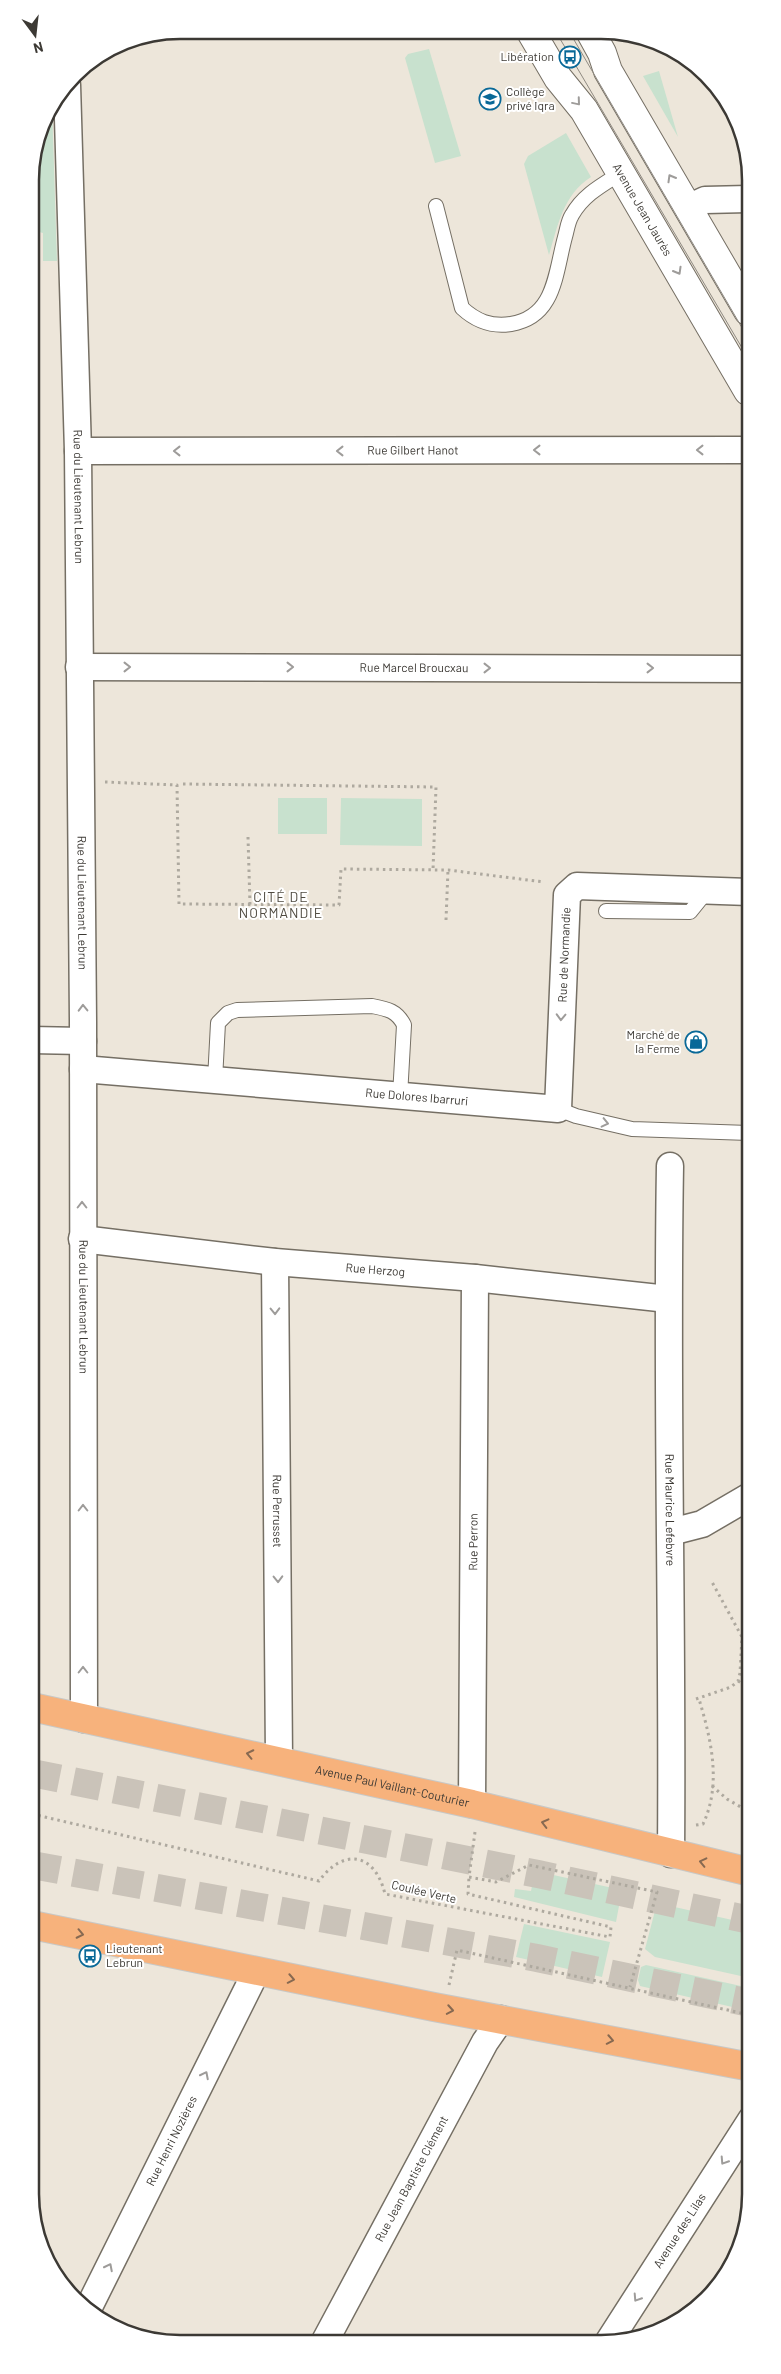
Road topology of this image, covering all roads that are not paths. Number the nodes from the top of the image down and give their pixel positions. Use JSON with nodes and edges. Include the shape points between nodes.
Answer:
{"nodes":[{"id":1,"x":535,"y":39,"type":"edge"},
{"id":2,"x":594,"y":39,"type":"edge"},
{"id":3,"x":67,"y":95,"type":"edge"},
{"id":4,"x":621,"y":173,"type":"junction"},
{"id":5,"x":742,"y":199,"type":"edge"},
{"id":6,"x":436,"y":206,"type":"dead end"},
{"id":7,"x":688,"y":208,"type":"junction"},
{"id":8,"x":742,"y":301,"type":"edge"},
{"id":9,"x":742,"y":381,"type":"edge"},
{"id":10,"x":742,"y":450,"type":"edge"},
{"id":11,"x":78,"y":451,"type":"junction"},
{"id":12,"x":79,"y":667,"type":"junction"},
{"id":13,"x":742,"y":669,"type":"edge"},
{"id":14,"x":707,"y":891,"type":"junction"},
{"id":15,"x":742,"y":892,"type":"edge"},
{"id":16,"x":606,"y":911,"type":"dead end"},
{"id":17,"x":39,"y":1040,"type":"edge"},
{"id":18,"x":83,"y":1041,"type":"junction"},
{"id":19,"x":82,"y":1068,"type":"junction"},
{"id":20,"x":215,"y":1080,"type":"junction"},
{"id":21,"x":400,"y":1096,"type":"junction"},
{"id":22,"x":558,"y":1109,"type":"junction"},
{"id":23,"x":742,"y":1133,"type":"edge"},
{"id":24,"x":670,"y":1166,"type":"dead end"},
{"id":25,"x":82,"y":1239,"type":"junction"},
{"id":26,"x":275,"y":1262,"type":"junction"},
{"id":27,"x":475,"y":1278,"type":"junction"},
{"id":28,"x":668,"y":1299,"type":"junction"},
{"id":29,"x":742,"y":1501,"type":"edge"},
{"id":30,"x":671,"y":1532,"type":"junction"},
{"id":31,"x":39,"y":1708,"type":"edge"},
{"id":32,"x":84,"y":1719,"type":"junction"},
{"id":33,"x":279,"y":1760,"type":"junction"},
{"id":34,"x":484,"y":1807,"type":"junction"},
{"id":35,"x":671,"y":1842,"type":"junction"},
{"id":36,"x":742,"y":1869,"type":"edge"},
{"id":37,"x":39,"y":1926,"type":"edge"},
{"id":38,"x":256,"y":1972,"type":"junction"},
{"id":39,"x":501,"y":2019,"type":"junction"},
{"id":40,"x":742,"y":2066,"type":"edge"},
{"id":41,"x":742,"y":2134,"type":"edge"},
{"id":42,"x":90,"y":2303,"type":"edge"},
{"id":43,"x":328,"y":2335,"type":"edge"},
{"id":44,"x":613,"y":2335,"type":"edge"}],
"edges":[{"from":1,"to":4,"type":"street","name":"Avenue Jean Jaurès","one_way":true,"via":[[558,78],[584,110]]},
{"from":7,"to":2,"type":"street","one_way":true,"via":[[608,71]]},
{"from":3,"to":11,"type":"street","name":"Rue du Lieutenant Lebrun"},
{"from":4,"to":6,"type":"lane","via":[[588,195],[571,217],[548,301],[538,314],[509,324],[490,324],[474,319],[462,308]]},
{"from":4,"to":9,"type":"street","name":"Avenue Jean Jaurès","one_way":true},
{"from":5,"to":7,"type":"street","via":[[705,200]]},
{"from":7,"to":8,"type":"street"},
{"from":10,"to":11,"type":"street","name":"Rue Gilbert Hanot","one_way":true},
{"from":11,"to":12,"type":"street","name":"Rue du Lieutenant Lebrun"},
{"from":12,"to":13,"type":"street","name":"Rue Marcel Broucxau","one_way":true},
{"from":18,"to":12,"type":"street","name":"Rue du Lieutenant Lebrun","one_way":true},
{"from":14,"to":15,"type":"street"},
{"from":14,"to":16,"type":"lane","via":[[690,912]]},
{"from":14,"to":22,"type":"street","name":"Rue de Normandie","one_way":true,"via":[[572,891]]},
{"from":17,"to":18,"type":"street"},
{"from":18,"to":19,"type":"street","name":"Rue du Lieutenant Lebrun"},
{"from":19,"to":20,"type":"street","name":"Rue Dolores Ibarruri"},
{"from":25,"to":19,"type":"street","name":"Rue du Lieutenant Lebrun","one_way":true},
{"from":20,"to":21,"type":"street","name":"Rue Dolores Ibarruri"},
{"from":20,"to":21,"type":"lane","via":[[218,1023],[228,1013],[237,1010],[372,1006],[390,1009],[400,1016],[404,1025]]},
{"from":21,"to":22,"type":"street","name":"Rue Dolores Ibarruri"},
{"from":22,"to":23,"type":"lane","name":"Rue Dolores Ibarruri","one_way":true,"via":[[632,1129]]},
{"from":24,"to":28,"type":"street","name":"Rue Maurice Lefebvre"},
{"from":25,"to":26,"type":"street","name":"Rue Herzog"},
{"from":32,"to":25,"type":"street","name":"Rue du Lieutenant Lebrun","one_way":true},
{"from":26,"to":27,"type":"street","name":"Rue Herzog"},
{"from":26,"to":33,"type":"street","name":"Rue Perrusset","one_way":true},
{"from":27,"to":28,"type":"street","name":"Rue Herzog"},
{"from":27,"to":34,"type":"street","name":"Rue Perron"},
{"from":28,"to":30,"type":"street","name":"Rue Maurice Lefebvre"},
{"from":29,"to":30,"type":"street","via":[[702,1524]]},
{"from":30,"to":35,"type":"street","name":"Rue Maurice Lefebvre"},
{"from":31,"to":32,"type":"main road","name":"Avenue Paul Vaillant-Couturier"},
{"from":33,"to":32,"type":"main road","name":"Avenue Paul Vaillant-Couturier","one_way":true},
{"from":33,"to":34,"type":"main road","name":"Avenue Paul Vaillant-Couturier"},
{"from":35,"to":34,"type":"main road","name":"Avenue Paul Vaillant-Couturier","one_way":true},
{"from":36,"to":35,"type":"main road","name":"Avenue Paul Vaillant-Couturier","one_way":true},
{"from":37,"to":38,"type":"main road","one_way":true},
{"from":38,"to":39,"type":"main road","one_way":true},
{"from":42,"to":38,"type":"street","name":"Rue Henri Nozières","one_way":true},
{"from":39,"to":40,"type":"main road","one_way":true},
{"from":39,"to":43,"type":"street","name":"Rue Jean Baptiste Clément","via":[[485,2042]]},
{"from":41,"to":44,"type":"street","name":"Avenue des Lilas","one_way":true}]}
